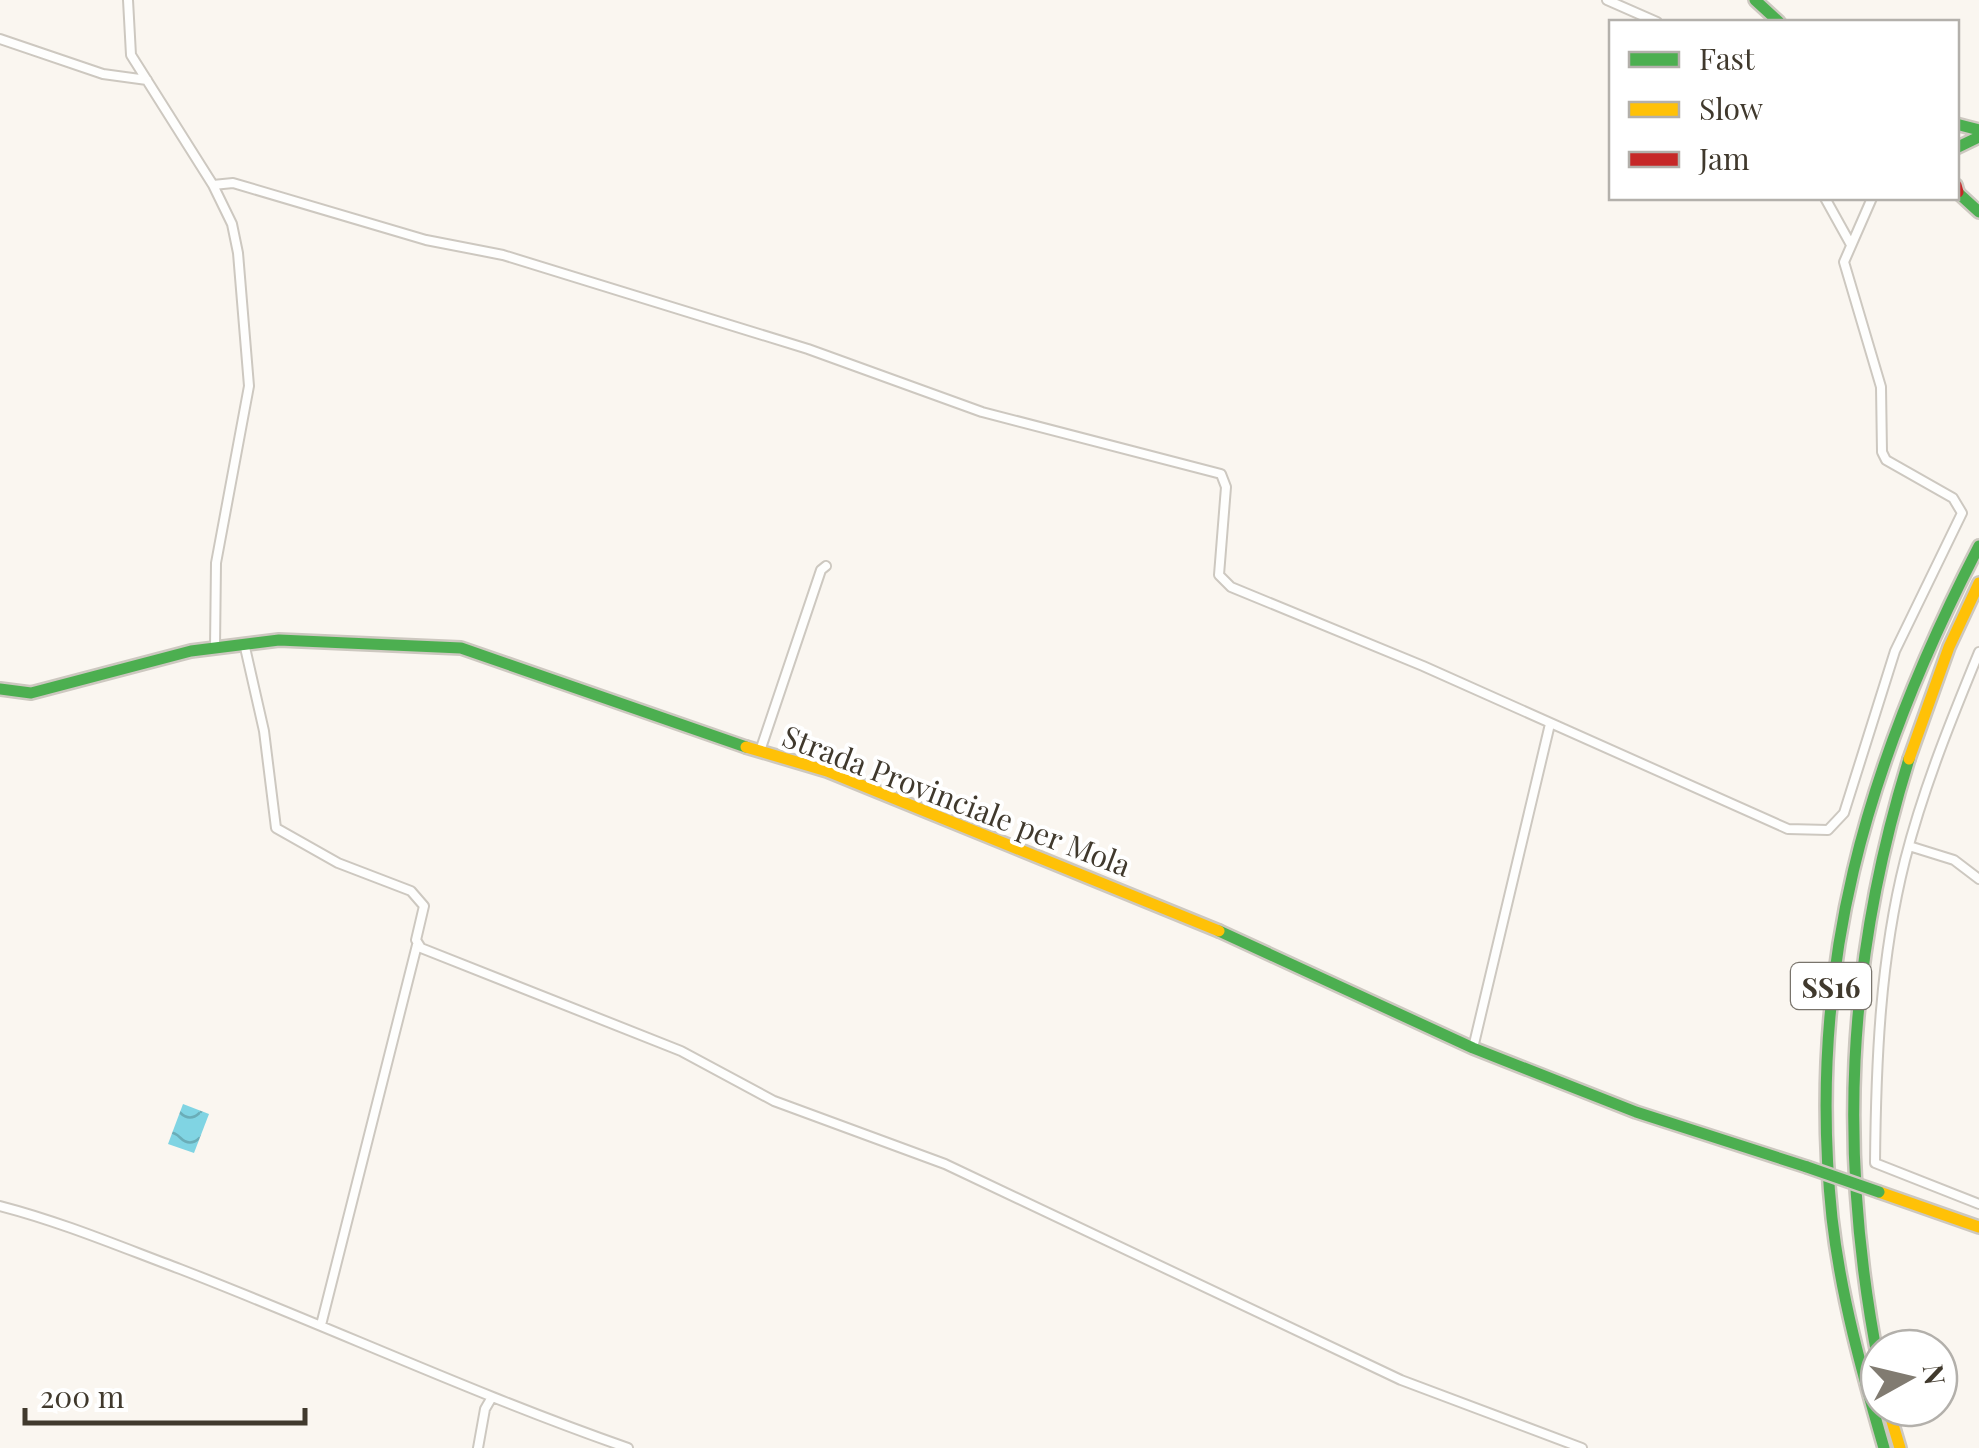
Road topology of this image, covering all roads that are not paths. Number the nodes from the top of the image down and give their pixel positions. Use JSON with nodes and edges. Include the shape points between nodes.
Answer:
{"nodes":[{"id":1,"x":128,"y":0,"type":"edge"},
{"id":2,"x":1608,"y":0,"type":"edge"},
{"id":3,"x":1755,"y":0,"type":"edge"},
{"id":4,"x":1653,"y":20,"type":"edge"},
{"id":5,"x":1777,"y":20,"type":"edge"},
{"id":6,"x":0,"y":39,"type":"edge"},
{"id":7,"x":148,"y":80,"type":"junction"},
{"id":8,"x":1979,"y":134,"type":"edge"},
{"id":9,"x":1959,"y":146,"type":"edge"},
{"id":10,"x":213,"y":185,"type":"junction"},
{"id":11,"x":1959,"y":192,"type":"edge"},
{"id":12,"x":1826,"y":200,"type":"edge"},
{"id":13,"x":1871,"y":200,"type":"edge"},
{"id":14,"x":1979,"y":212,"type":"edge"},
{"id":15,"x":1850,"y":243,"type":"junction"},
{"id":16,"x":1979,"y":546,"type":"edge"},
{"id":17,"x":826,"y":566,"type":"dead end"},
{"id":18,"x":1979,"y":583,"type":"edge"},
{"id":19,"x":1979,"y":615,"type":"edge"},
{"id":20,"x":1954,"y":639,"type":"junction"},
{"id":21,"x":244,"y":643,"type":"junction"},
{"id":22,"x":215,"y":647,"type":"junction"},
{"id":23,"x":1979,"y":652,"type":"edge"},
{"id":24,"x":0,"y":689,"type":"edge"},
{"id":25,"x":1550,"y":724,"type":"junction"},
{"id":26,"x":760,"y":751,"type":"junction"},
{"id":27,"x":1909,"y":846,"type":"junction"},
{"id":28,"x":1979,"y":878,"type":"edge"},
{"id":29,"x":417,"y":945,"type":"junction"},
{"id":30,"x":1473,"y":1048,"type":"junction"},
{"id":31,"x":1979,"y":1204,"type":"edge"},
{"id":32,"x":0,"y":1206,"type":"edge"},
{"id":33,"x":1979,"y":1227,"type":"edge"},
{"id":34,"x":322,"y":1325,"type":"junction"},
{"id":35,"x":1872,"y":1328,"type":"edge"},
{"id":36,"x":492,"y":1397,"type":"junction"},
{"id":37,"x":478,"y":1448,"type":"edge"},
{"id":38,"x":628,"y":1448,"type":"edge"},
{"id":39,"x":1582,"y":1448,"type":"edge"},
{"id":40,"x":1884,"y":1448,"type":"edge"}],
"edges":[{"from":1,"to":7,"type":"street","via":[[130,54]]},
{"from":2,"to":4,"type":"street"},
{"from":3,"to":5,"type":"main road"},
{"from":6,"to":7,"type":"street","via":[[103,74]]},
{"from":7,"to":10,"type":"street"},
{"from":8,"to":9,"type":"main road"},
{"from":10,"to":22,"type":"street","via":[[238,252],[249,386],[216,563]]},
{"from":10,"to":25,"type":"street","via":[[233,183],[503,256],[824,354],[982,412],[1221,474],[1224,582]]},
{"from":11,"to":14,"type":"main road"},
{"from":12,"to":15,"type":"street"},
{"from":13,"to":15,"type":"street"},
{"from":15,"to":25,"type":"street","via":[[1844,262],[1881,387],[1882,452],[1954,498],[1962,512],[1896,652],[1844,813],[1828,830],[1816,832],[1768,823]]},
{"from":16,"to":40,"type":"main road","number":"SS16","via":[[1923,650],[1889,735],[1849,869],[1828,1013],[1834,1228],[1856,1348]]},
{"from":17,"to":26,"type":"street"},
{"from":18,"to":20,"type":"main road","number":"SS16"},
{"from":19,"to":20,"type":"main road"},
{"from":20,"to":35,"type":"main road","number":"SS16","via":[[1921,724],[1890,836],[1855,1053],[1851,1153]]},
{"from":21,"to":22,"type":"main road","name":"Strada Provinciale per Mola"},
{"from":21,"to":26,"type":"main road","name":"Strada Provinciale per Mola","via":[[461,648]]},
{"from":21,"to":29,"type":"street","via":[[276,828],[338,863],[411,891],[424,906]]},
{"from":22,"to":24,"type":"main road","name":"Strada Provinciale per Mola","via":[[44,690]]},
{"from":23,"to":27,"type":"street"},
{"from":25,"to":30,"type":"street"},
{"from":26,"to":30,"type":"main road","name":"Strada Provinciale per Mola","via":[[1041,856]]},
{"from":27,"to":28,"type":"street","via":[[1954,860]]},
{"from":27,"to":31,"type":"street","via":[[1882,996],[1876,1163]]},
{"from":29,"to":34,"type":"street"},
{"from":29,"to":39,"type":"street","via":[[681,1051],[762,1096],[954,1168],[1402,1380]]},
{"from":30,"to":33,"type":"main road","name":"Strada Provinciale per Mola","bridge":true,"via":[[1636,1112]]},
{"from":32,"to":34,"type":"street","via":[[45,1217]]},
{"from":34,"to":36,"type":"street"},
{"from":36,"to":37,"type":"street"},
{"from":36,"to":38,"type":"street"}]}
